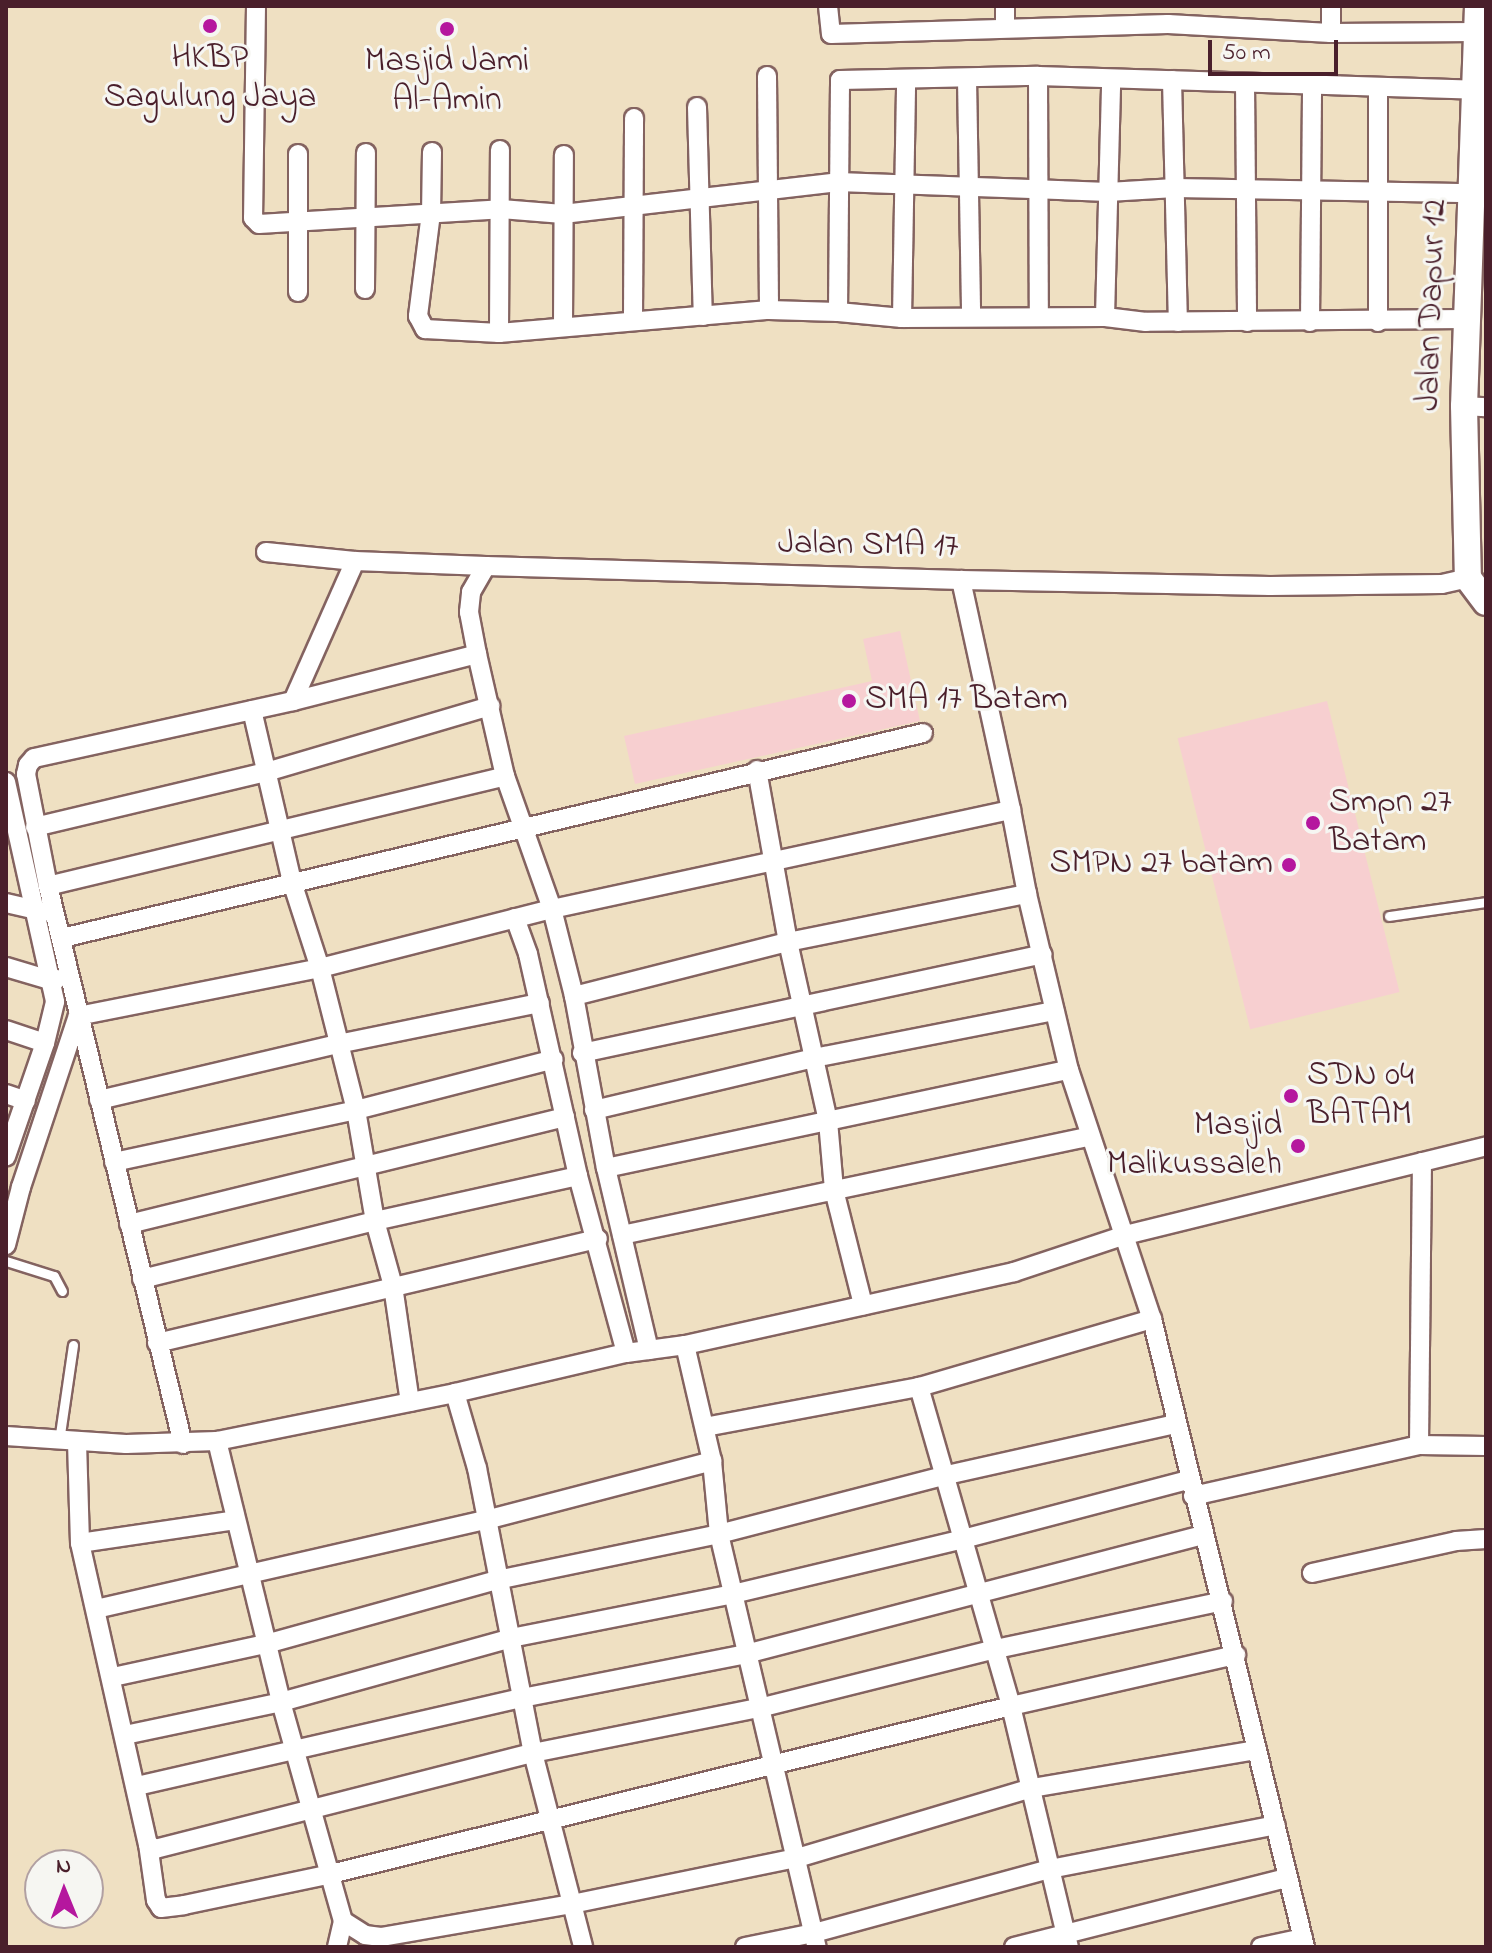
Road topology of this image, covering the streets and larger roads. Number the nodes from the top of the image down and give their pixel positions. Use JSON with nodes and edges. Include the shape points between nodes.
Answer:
{"nodes":[{"id":1,"x":256,"y":6,"type":"edge"},
{"id":2,"x":828,"y":6,"type":"edge"},
{"id":3,"x":1005,"y":6,"type":"edge"},
{"id":4,"x":1331,"y":6,"type":"edge"},
{"id":5,"x":1478,"y":6,"type":"edge"},
{"id":6,"x":1168,"y":15,"type":"edge"},
{"id":7,"x":1005,"y":27,"type":"junction"},
{"id":8,"x":1477,"y":32,"type":"junction"},
{"id":9,"x":1331,"y":33,"type":"junction"},
{"id":10,"x":767,"y":76,"type":"dead end"},
{"id":11,"x":1038,"y":76,"type":"junction"},
{"id":12,"x":967,"y":79,"type":"junction"},
{"id":13,"x":906,"y":80,"type":"junction"},
{"id":14,"x":1172,"y":80,"type":"junction"},
{"id":15,"x":1111,"y":81,"type":"junction"},
{"id":16,"x":1245,"y":83,"type":"junction"},
{"id":17,"x":1312,"y":85,"type":"junction"},
{"id":18,"x":1378,"y":87,"type":"junction"},
{"id":19,"x":697,"y":107,"type":"dead end"},
{"id":20,"x":1479,"y":107,"type":"edge"},
{"id":21,"x":634,"y":118,"type":"dead end"},
{"id":22,"x":500,"y":150,"type":"dead end"},
{"id":23,"x":432,"y":152,"type":"dead end"},
{"id":24,"x":366,"y":153,"type":"dead end"},
{"id":25,"x":298,"y":154,"type":"dead end"},
{"id":26,"x":564,"y":155,"type":"dead end"},
{"id":27,"x":838,"y":182,"type":"junction"},
{"id":28,"x":904,"y":186,"type":"junction"},
{"id":29,"x":968,"y":188,"type":"junction"},
{"id":30,"x":1036,"y":188,"type":"junction"},
{"id":31,"x":1175,"y":188,"type":"junction"},
{"id":32,"x":1245,"y":190,"type":"junction"},
{"id":33,"x":768,"y":191,"type":"junction"},
{"id":34,"x":1311,"y":191,"type":"junction"},
{"id":35,"x":1108,"y":192,"type":"junction"},
{"id":36,"x":1378,"y":192,"type":"junction"},
{"id":37,"x":1474,"y":193,"type":"junction"},
{"id":38,"x":700,"y":200,"type":"junction"},
{"id":39,"x":634,"y":203,"type":"junction"},
{"id":40,"x":501,"y":209,"type":"junction"},
{"id":41,"x":431,"y":213,"type":"junction"},
{"id":42,"x":563,"y":214,"type":"junction"},
{"id":43,"x":365,"y":216,"type":"junction"},
{"id":44,"x":296,"y":223,"type":"junction"},
{"id":45,"x":365,"y":289,"type":"dead end"},
{"id":46,"x":298,"y":292,"type":"dead end"},
{"id":47,"x":769,"y":310,"type":"junction"},
{"id":48,"x":838,"y":312,"type":"junction"},
{"id":49,"x":703,"y":316,"type":"junction"},
{"id":50,"x":971,"y":317,"type":"junction"},
{"id":51,"x":1039,"y":317,"type":"junction"},
{"id":52,"x":1105,"y":317,"type":"junction"},
{"id":53,"x":902,"y":318,"type":"junction"},
{"id":54,"x":633,"y":319,"type":"junction"},
{"id":55,"x":1466,"y":319,"type":"junction"},
{"id":56,"x":1178,"y":322,"type":"junction"},
{"id":57,"x":1247,"y":322,"type":"junction"},
{"id":58,"x":1310,"y":322,"type":"junction"},
{"id":59,"x":1378,"y":322,"type":"junction"},
{"id":60,"x":563,"y":326,"type":"junction"},
{"id":61,"x":499,"y":333,"type":"junction"},
{"id":62,"x":1475,"y":406,"type":"edge"},
{"id":63,"x":266,"y":552,"type":"dead end"},
{"id":64,"x":355,"y":561,"type":"junction"},
{"id":65,"x":486,"y":566,"type":"junction"},
{"id":66,"x":1468,"y":578,"type":"junction"},
{"id":67,"x":961,"y":580,"type":"junction"},
{"id":68,"x":1486,"y":602,"type":"edge"},
{"id":69,"x":477,"y":654,"type":"junction"},
{"id":70,"x":293,"y":701,"type":"junction"},
{"id":71,"x":490,"y":706,"type":"junction"},
{"id":72,"x":252,"y":710,"type":"junction"},
{"id":73,"x":923,"y":733,"type":"dead end"},
{"id":74,"x":757,"y":770,"type":"junction"},
{"id":75,"x":266,"y":772,"type":"junction"},
{"id":76,"x":505,"y":776,"type":"junction"},
{"id":77,"x":6,"y":782,"type":"edge"},
{"id":78,"x":1011,"y":810,"type":"junction"},
{"id":79,"x":524,"y":829,"type":"junction"},
{"id":80,"x":281,"y":830,"type":"junction"},
{"id":81,"x":37,"y":835,"type":"junction"},
{"id":82,"x":13,"y":837,"type":"edge"},
{"id":83,"x":772,"y":860,"type":"junction"},
{"id":84,"x":292,"y":882,"type":"junction"},
{"id":85,"x":48,"y":886,"type":"junction"},
{"id":86,"x":1027,"y":894,"type":"junction"},
{"id":87,"x":6,"y":903,"type":"edge"},
{"id":88,"x":552,"y":909,"type":"junction"},
{"id":89,"x":55,"y":911,"type":"junction"},
{"id":90,"x":35,"y":912,"type":"junction"},
{"id":91,"x":515,"y":918,"type":"junction"},
{"id":92,"x":62,"y":938,"type":"junction"},
{"id":93,"x":788,"y":942,"type":"junction"},
{"id":94,"x":1042,"y":954,"type":"junction"},
{"id":95,"x":6,"y":967,"type":"edge"},
{"id":96,"x":320,"y":968,"type":"junction"},
{"id":97,"x":70,"y":977,"type":"junction"},
{"id":98,"x":50,"y":980,"type":"junction"},
{"id":99,"x":574,"y":996,"type":"junction"},
{"id":100,"x":540,"y":1003,"type":"junction"},
{"id":101,"x":802,"y":1007,"type":"junction"},
{"id":102,"x":1054,"y":1011,"type":"junction"},
{"id":103,"x":78,"y":1016,"type":"junction"},
{"id":104,"x":6,"y":1030,"type":"edge"},
{"id":105,"x":45,"y":1043,"type":"junction"},
{"id":106,"x":338,"y":1044,"type":"junction"},
{"id":107,"x":582,"y":1053,"type":"junction"},
{"id":108,"x":814,"y":1058,"type":"junction"},
{"id":109,"x":554,"y":1059,"type":"junction"},
{"id":110,"x":1069,"y":1070,"type":"junction"},
{"id":111,"x":6,"y":1094,"type":"edge"},
{"id":112,"x":99,"y":1100,"type":"junction"},
{"id":113,"x":26,"y":1101,"type":"junction"},
{"id":114,"x":356,"y":1110,"type":"junction"},
{"id":115,"x":594,"y":1110,"type":"junction"},
{"id":116,"x":565,"y":1117,"type":"junction"},
{"id":117,"x":828,"y":1121,"type":"junction"},
{"id":118,"x":1090,"y":1136,"type":"junction"},
{"id":119,"x":1486,"y":1146,"type":"edge"},
{"id":120,"x":6,"y":1156,"type":"edge"},
{"id":121,"x":114,"y":1162,"type":"junction"},
{"id":122,"x":1422,"y":1162,"type":"junction"},
{"id":123,"x":365,"y":1163,"type":"junction"},
{"id":124,"x":606,"y":1168,"type":"junction"},
{"id":125,"x":578,"y":1176,"type":"junction"},
{"id":126,"x":14,"y":1184,"type":"edge"},
{"id":127,"x":834,"y":1190,"type":"junction"},
{"id":128,"x":375,"y":1221,"type":"junction"},
{"id":129,"x":129,"y":1224,"type":"junction"},
{"id":130,"x":622,"y":1235,"type":"junction"},
{"id":131,"x":1125,"y":1235,"type":"junction"},
{"id":132,"x":598,"y":1239,"type":"junction"},
{"id":133,"x":6,"y":1245,"type":"edge"},
{"id":134,"x":142,"y":1279,"type":"junction"},
{"id":135,"x":393,"y":1286,"type":"junction"},
{"id":136,"x":863,"y":1305,"type":"junction"},
{"id":137,"x":1152,"y":1319,"type":"junction"},
{"id":138,"x":157,"y":1343,"type":"junction"},
{"id":139,"x":685,"y":1345,"type":"junction"},
{"id":140,"x":649,"y":1350,"type":"junction"},
{"id":141,"x":626,"y":1353,"type":"junction"},
{"id":142,"x":919,"y":1387,"type":"junction"},
{"id":143,"x":455,"y":1393,"type":"junction"},
{"id":144,"x":410,"y":1402,"type":"junction"},
{"id":145,"x":1175,"y":1424,"type":"junction"},
{"id":146,"x":705,"y":1427,"type":"junction"},
{"id":147,"x":6,"y":1436,"type":"edge"},
{"id":148,"x":68,"y":1441,"type":"junction"},
{"id":149,"x":217,"y":1441,"type":"junction"},
{"id":150,"x":183,"y":1444,"type":"junction"},
{"id":151,"x":1419,"y":1445,"type":"junction"},
{"id":152,"x":1486,"y":1446,"type":"edge"},
{"id":153,"x":712,"y":1461,"type":"junction"},
{"id":154,"x":947,"y":1475,"type":"junction"},
{"id":155,"x":1191,"y":1488,"type":"junction"},
{"id":156,"x":235,"y":1520,"type":"junction"},
{"id":157,"x":486,"y":1520,"type":"junction"},
{"id":158,"x":719,"y":1534,"type":"junction"},
{"id":159,"x":1204,"y":1535,"type":"junction"},
{"id":160,"x":963,"y":1539,"type":"junction"},
{"id":161,"x":1486,"y":1539,"type":"edge"},
{"id":162,"x":80,"y":1543,"type":"junction"},
{"id":163,"x":1312,"y":1573,"type":"dead end"},
{"id":164,"x":251,"y":1575,"type":"junction"},
{"id":165,"x":497,"y":1580,"type":"junction"},
{"id":166,"x":733,"y":1594,"type":"junction"},
{"id":167,"x":980,"y":1595,"type":"junction"},
{"id":168,"x":1223,"y":1601,"type":"junction"},
{"id":169,"x":96,"y":1609,"type":"junction"},
{"id":170,"x":511,"y":1638,"type":"junction"},
{"id":171,"x":266,"y":1644,"type":"junction"},
{"id":172,"x":996,"y":1649,"type":"junction"},
{"id":173,"x":746,"y":1654,"type":"junction"},
{"id":174,"x":1236,"y":1655,"type":"junction"},
{"id":175,"x":113,"y":1677,"type":"junction"},
{"id":176,"x":522,"y":1698,"type":"junction"},
{"id":177,"x":281,"y":1702,"type":"junction"},
{"id":178,"x":1011,"y":1706,"type":"junction"},
{"id":179,"x":759,"y":1708,"type":"junction"},
{"id":180,"x":125,"y":1735,"type":"junction"},
{"id":181,"x":1257,"y":1750,"type":"junction"},
{"id":182,"x":295,"y":1751,"type":"junction"},
{"id":183,"x":533,"y":1753,"type":"junction"},
{"id":184,"x":773,"y":1767,"type":"junction"},
{"id":185,"x":137,"y":1786,"type":"junction"},
{"id":186,"x":1032,"y":1788,"type":"junction"},
{"id":187,"x":312,"y":1808,"type":"junction"},
{"id":188,"x":549,"y":1819,"type":"junction"},
{"id":189,"x":1276,"y":1825,"type":"junction"},
{"id":190,"x":148,"y":1844,"type":"junction"},
{"id":191,"x":797,"y":1858,"type":"junction"},
{"id":192,"x":1050,"y":1869,"type":"junction"},
{"id":193,"x":331,"y":1874,"type":"junction"},
{"id":194,"x":1287,"y":1878,"type":"junction"},
{"id":195,"x":572,"y":1904,"type":"junction"},
{"id":196,"x":343,"y":1921,"type":"junction"},
{"id":197,"x":816,"y":1940,"type":"edge"},
{"id":198,"x":1068,"y":1940,"type":"edge"},
{"id":199,"x":1304,"y":1942,"type":"edge"},
{"id":200,"x":337,"y":1947,"type":"edge"},
{"id":201,"x":583,"y":1947,"type":"edge"},
{"id":202,"x":745,"y":1947,"type":"edge"},
{"id":203,"x":1014,"y":1947,"type":"edge"},
{"id":204,"x":1261,"y":1947,"type":"edge"}],
"edges":[{"from":1,"to":44,"type":"street","via":[[253,218],[259,224]]},
{"from":2,"to":7,"type":"street","via":[[831,34]]},
{"from":3,"to":7,"type":"street"},
{"from":4,"to":9,"type":"street"},
{"from":5,"to":8,"type":"street","name":"Jalan Dapur 12"},
{"from":6,"to":7,"type":"street"},
{"from":6,"to":9,"type":"street"},
{"from":8,"to":9,"type":"street"},
{"from":8,"to":20,"type":"street","name":"Jalan Dapur 12"},
{"from":10,"to":33,"type":"street"},
{"from":11,"to":12,"type":"street"},
{"from":11,"to":15,"type":"street"},
{"from":11,"to":30,"type":"street"},
{"from":12,"to":13,"type":"street"},
{"from":12,"to":29,"type":"street"},
{"from":13,"to":27,"type":"street","via":[[840,80]]},
{"from":13,"to":28,"type":"street"},
{"from":14,"to":15,"type":"street"},
{"from":14,"to":16,"type":"street"},
{"from":14,"to":31,"type":"street"},
{"from":15,"to":35,"type":"street"},
{"from":16,"to":17,"type":"street"},
{"from":16,"to":32,"type":"street"},
{"from":17,"to":18,"type":"street"},
{"from":17,"to":34,"type":"street"},
{"from":18,"to":20,"type":"street"},
{"from":18,"to":36,"type":"street"},
{"from":19,"to":38,"type":"street"},
{"from":20,"to":37,"type":"street","name":"Jalan Dapur 12"},
{"from":21,"to":39,"type":"street"},
{"from":22,"to":40,"type":"street"},
{"from":23,"to":41,"type":"street"},
{"from":24,"to":43,"type":"street"},
{"from":25,"to":44,"type":"street"},
{"from":26,"to":42,"type":"street"},
{"from":27,"to":28,"type":"street"},
{"from":27,"to":33,"type":"street"},
{"from":27,"to":48,"type":"street"},
{"from":28,"to":29,"type":"street"},
{"from":28,"to":53,"type":"street"},
{"from":29,"to":30,"type":"street"},
{"from":29,"to":50,"type":"street"},
{"from":30,"to":35,"type":"street"},
{"from":30,"to":51,"type":"street"},
{"from":31,"to":32,"type":"street"},
{"from":31,"to":35,"type":"street"},
{"from":31,"to":56,"type":"street"},
{"from":32,"to":34,"type":"street"},
{"from":32,"to":57,"type":"street"},
{"from":33,"to":38,"type":"street"},
{"from":33,"to":47,"type":"street"},
{"from":34,"to":36,"type":"street"},
{"from":34,"to":58,"type":"street"},
{"from":35,"to":52,"type":"street"},
{"from":36,"to":37,"type":"street"},
{"from":36,"to":59,"type":"street"},
{"from":37,"to":55,"type":"street","name":"Jalan Dapur 12"},
{"from":38,"to":39,"type":"street"},
{"from":38,"to":49,"type":"street"},
{"from":39,"to":42,"type":"street"},
{"from":39,"to":54,"type":"street"},
{"from":40,"to":41,"type":"street"},
{"from":40,"to":42,"type":"street"},
{"from":40,"to":61,"type":"street"},
{"from":41,"to":43,"type":"street"},
{"from":41,"to":61,"type":"street","via":[[418,316],[425,329]]},
{"from":42,"to":60,"type":"street"},
{"from":43,"to":44,"type":"street"},
{"from":43,"to":45,"type":"street"},
{"from":44,"to":46,"type":"street"},
{"from":47,"to":48,"type":"street"},
{"from":47,"to":49,"type":"street"},
{"from":48,"to":53,"type":"street"},
{"from":49,"to":54,"type":"street"},
{"from":50,"to":51,"type":"street"},
{"from":50,"to":53,"type":"street"},
{"from":51,"to":52,"type":"street"},
{"from":52,"to":56,"type":"street"},
{"from":54,"to":60,"type":"street"},
{"from":55,"to":59,"type":"street"},
{"from":55,"to":62,"type":"street","name":"Jalan Dapur 12"},
{"from":56,"to":57,"type":"street"},
{"from":57,"to":58,"type":"street"},
{"from":58,"to":59,"type":"street"},
{"from":60,"to":61,"type":"street"},
{"from":62,"to":66,"type":"street","name":"Jalan Dapur 12"},
{"from":63,"to":64,"type":"street","name":"Jalan SMA 17"},
{"from":64,"to":65,"type":"street","name":"Jalan SMA 17"},
{"from":64,"to":70,"type":"street"},
{"from":65,"to":67,"type":"street","name":"Jalan SMA 17"},
{"from":65,"to":69,"type":"street","via":[[471,592]]},
{"from":66,"to":67,"type":"street","name":"Jalan SMA 17","via":[[1442,584],[1270,586]]},
{"from":66,"to":68,"type":"street"},
{"from":67,"to":78,"type":"street"},
{"from":69,"to":70,"type":"street"},
{"from":69,"to":71,"type":"street"},
{"from":70,"to":72,"type":"street"},
{"from":71,"to":75,"type":"street"},
{"from":71,"to":76,"type":"street"},
{"from":72,"to":75,"type":"street"},
{"from":72,"to":81,"type":"street","via":[[34,758],[26,774]]},
{"from":73,"to":74,"type":"street"},
{"from":74,"to":79,"type":"street"},
{"from":74,"to":83,"type":"street"},
{"from":75,"to":80,"type":"street"},
{"from":75,"to":81,"type":"street"},
{"from":76,"to":79,"type":"street"},
{"from":76,"to":80,"type":"street"},
{"from":77,"to":82,"type":"street"},
{"from":78,"to":83,"type":"street"},
{"from":78,"to":86,"type":"street"},
{"from":79,"to":84,"type":"street"},
{"from":79,"to":88,"type":"street"},
{"from":80,"to":84,"type":"street"},
{"from":80,"to":85,"type":"street"},
{"from":81,"to":82,"type":"street"},
{"from":81,"to":85,"type":"street"},
{"from":82,"to":90,"type":"street"},
{"from":83,"to":88,"type":"street"},
{"from":83,"to":93,"type":"street"},
{"from":84,"to":92,"type":"street"},
{"from":84,"to":96,"type":"street"},
{"from":85,"to":89,"type":"street"},
{"from":86,"to":93,"type":"street"},
{"from":86,"to":94,"type":"street"},
{"from":87,"to":90,"type":"street"},
{"from":88,"to":91,"type":"street"},
{"from":88,"to":99,"type":"street"},
{"from":89,"to":90,"type":"street"},
{"from":89,"to":92,"type":"street"},
{"from":90,"to":98,"type":"street"},
{"from":91,"to":96,"type":"street"},
{"from":91,"to":100,"type":"street"},
{"from":92,"to":97,"type":"street"},
{"from":93,"to":99,"type":"street"},
{"from":93,"to":101,"type":"street"},
{"from":94,"to":101,"type":"street"},
{"from":94,"to":102,"type":"street"},
{"from":95,"to":98,"type":"street"},
{"from":96,"to":103,"type":"street"},
{"from":96,"to":106,"type":"street"},
{"from":97,"to":98,"type":"street"},
{"from":97,"to":103,"type":"street"},
{"from":98,"to":105,"type":"street","via":[[55,1002]]},
{"from":99,"to":107,"type":"street"},
{"from":100,"to":106,"type":"street"},
{"from":100,"to":109,"type":"street"},
{"from":101,"to":107,"type":"street"},
{"from":101,"to":108,"type":"street"},
{"from":102,"to":108,"type":"street"},
{"from":102,"to":110,"type":"street"},
{"from":103,"to":112,"type":"street"},
{"from":103,"to":126,"type":"street"},
{"from":104,"to":105,"type":"street"},
{"from":105,"to":113,"type":"street"},
{"from":106,"to":112,"type":"street"},
{"from":106,"to":114,"type":"street"},
{"from":107,"to":115,"type":"street"},
{"from":108,"to":115,"type":"street"},
{"from":108,"to":117,"type":"street"},
{"from":109,"to":114,"type":"street"},
{"from":109,"to":116,"type":"street"},
{"from":110,"to":117,"type":"street"},
{"from":110,"to":118,"type":"street"},
{"from":111,"to":113,"type":"street"},
{"from":112,"to":121,"type":"street"},
{"from":113,"to":120,"type":"street"},
{"from":114,"to":121,"type":"street"},
{"from":114,"to":123,"type":"street"},
{"from":115,"to":124,"type":"street"},
{"from":116,"to":123,"type":"street"},
{"from":116,"to":125,"type":"street"},
{"from":117,"to":124,"type":"street"},
{"from":117,"to":127,"type":"street"},
{"from":118,"to":127,"type":"street"},
{"from":118,"to":131,"type":"street"},
{"from":119,"to":122,"type":"street"},
{"from":121,"to":129,"type":"street"},
{"from":122,"to":131,"type":"street"},
{"from":122,"to":151,"type":"street"},
{"from":123,"to":128,"type":"street"},
{"from":123,"to":129,"type":"street"},
{"from":124,"to":130,"type":"street"},
{"from":125,"to":128,"type":"street"},
{"from":125,"to":132,"type":"street"},
{"from":126,"to":133,"type":"street"},
{"from":127,"to":130,"type":"street"},
{"from":127,"to":136,"type":"street"},
{"from":128,"to":134,"type":"street"},
{"from":128,"to":135,"type":"street"},
{"from":129,"to":134,"type":"street"},
{"from":130,"to":140,"type":"street"},
{"from":131,"to":136,"type":"street","via":[[1014,1272]]},
{"from":131,"to":137,"type":"street"},
{"from":132,"to":135,"type":"street"},
{"from":132,"to":141,"type":"street"},
{"from":134,"to":138,"type":"street"},
{"from":135,"to":138,"type":"street"},
{"from":135,"to":144,"type":"street"},
{"from":136,"to":139,"type":"street"},
{"from":137,"to":142,"type":"street"},
{"from":137,"to":145,"type":"street"},
{"from":138,"to":150,"type":"street"},
{"from":139,"to":140,"type":"street"},
{"from":139,"to":146,"type":"street"},
{"from":140,"to":141,"type":"street"},
{"from":141,"to":143,"type":"street"},
{"from":142,"to":146,"type":"street"},
{"from":142,"to":154,"type":"street"},
{"from":143,"to":144,"type":"street"},
{"from":143,"to":157,"type":"street"},
{"from":144,"to":149,"type":"street"},
{"from":145,"to":154,"type":"street"},
{"from":145,"to":155,"type":"street"},
{"from":146,"to":153,"type":"street"},
{"from":147,"to":148,"type":"street"},
{"from":148,"to":150,"type":"street"},
{"from":148,"to":162,"type":"street"},
{"from":149,"to":150,"type":"street"},
{"from":149,"to":156,"type":"street"},
{"from":151,"to":152,"type":"street"},
{"from":151,"to":155,"type":"street"},
{"from":153,"to":157,"type":"street"},
{"from":153,"to":158,"type":"street"},
{"from":154,"to":158,"type":"street"},
{"from":154,"to":160,"type":"street"},
{"from":155,"to":159,"type":"street"},
{"from":155,"to":160,"type":"street"},
{"from":156,"to":162,"type":"street"},
{"from":156,"to":164,"type":"street"},
{"from":157,"to":164,"type":"street"},
{"from":157,"to":165,"type":"street"},
{"from":158,"to":165,"type":"street"},
{"from":158,"to":166,"type":"street"},
{"from":159,"to":167,"type":"street"},
{"from":159,"to":168,"type":"street"},
{"from":160,"to":166,"type":"street"},
{"from":160,"to":167,"type":"street"},
{"from":161,"to":163,"type":"street"},
{"from":162,"to":169,"type":"street"},
{"from":164,"to":169,"type":"street"},
{"from":164,"to":171,"type":"street"},
{"from":165,"to":170,"type":"street"},
{"from":165,"to":171,"type":"street"},
{"from":166,"to":170,"type":"street"},
{"from":166,"to":173,"type":"street"},
{"from":167,"to":172,"type":"street"},
{"from":167,"to":173,"type":"street"},
{"from":168,"to":172,"type":"street"},
{"from":168,"to":174,"type":"street"},
{"from":169,"to":175,"type":"street"},
{"from":170,"to":176,"type":"street"},
{"from":170,"to":177,"type":"street"},
{"from":171,"to":175,"type":"street"},
{"from":171,"to":177,"type":"street"},
{"from":172,"to":178,"type":"street"},
{"from":172,"to":179,"type":"street"},
{"from":173,"to":176,"type":"street"},
{"from":173,"to":179,"type":"street"},
{"from":174,"to":178,"type":"street"},
{"from":174,"to":181,"type":"street"},
{"from":175,"to":180,"type":"street"},
{"from":176,"to":182,"type":"street"},
{"from":176,"to":183,"type":"street"},
{"from":177,"to":180,"type":"street"},
{"from":177,"to":182,"type":"street"},
{"from":178,"to":184,"type":"street"},
{"from":178,"to":186,"type":"street"},
{"from":179,"to":183,"type":"street"},
{"from":179,"to":184,"type":"street"},
{"from":180,"to":185,"type":"street"},
{"from":181,"to":186,"type":"street"},
{"from":181,"to":189,"type":"street"},
{"from":182,"to":185,"type":"street"},
{"from":182,"to":187,"type":"street"},
{"from":183,"to":187,"type":"street"},
{"from":183,"to":188,"type":"street"},
{"from":184,"to":188,"type":"street"},
{"from":184,"to":191,"type":"street"},
{"from":185,"to":190,"type":"street"},
{"from":186,"to":191,"type":"street"},
{"from":186,"to":192,"type":"street"},
{"from":187,"to":190,"type":"street","via":[[162,1850]]},
{"from":187,"to":193,"type":"street"},
{"from":188,"to":193,"type":"street"},
{"from":188,"to":195,"type":"street"},
{"from":189,"to":192,"type":"street"},
{"from":189,"to":194,"type":"street"},
{"from":190,"to":193,"type":"street","via":[[161,1908]]},
{"from":191,"to":195,"type":"street"},
{"from":191,"to":197,"type":"street"},
{"from":192,"to":197,"type":"street"},
{"from":192,"to":198,"type":"street"},
{"from":193,"to":196,"type":"street"},
{"from":194,"to":198,"type":"street"},
{"from":194,"to":199,"type":"street"},
{"from":195,"to":196,"type":"street","via":[[381,1937],[365,1935]]},
{"from":195,"to":201,"type":"street"},
{"from":196,"to":200,"type":"street"},
{"from":197,"to":202,"type":"street"},
{"from":198,"to":203,"type":"street"},
{"from":199,"to":204,"type":"street"}]}
